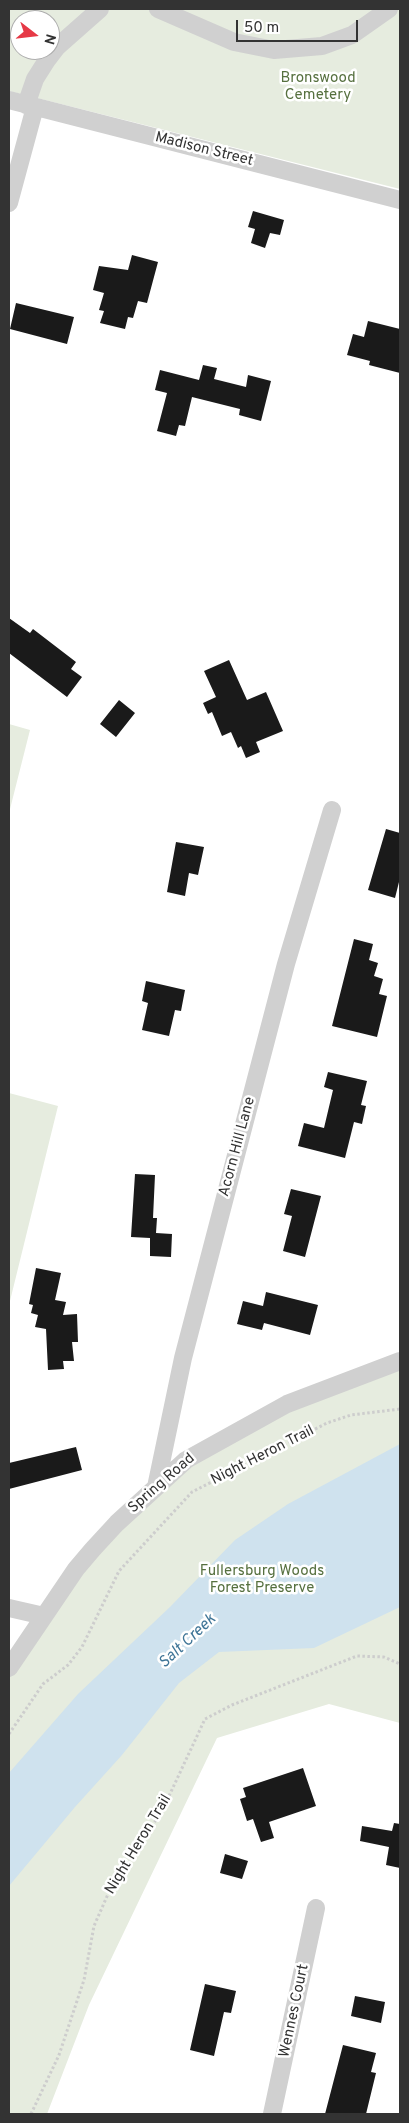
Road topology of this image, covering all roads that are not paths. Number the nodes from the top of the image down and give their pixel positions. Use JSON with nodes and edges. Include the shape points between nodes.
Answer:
{"nodes":[{"id":1,"x":100,"y":9,"type":"edge"},
{"id":2,"x":158,"y":9,"type":"edge"},
{"id":3,"x":389,"y":9,"type":"edge"},
{"id":4,"x":9,"y":100,"type":"edge"},
{"id":5,"x":31,"y":106,"type":"junction"},
{"id":6,"x":400,"y":200,"type":"edge"},
{"id":7,"x":9,"y":203,"type":"edge"},
{"id":8,"x":332,"y":810,"type":"dead end"},
{"id":9,"x":400,"y":1361,"type":"edge"},
{"id":10,"x":156,"y":1487,"type":"junction"},
{"id":11,"x":9,"y":1608,"type":"edge"},
{"id":12,"x":44,"y":1616,"type":"junction"},
{"id":13,"x":9,"y":1668,"type":"edge"},
{"id":14,"x":316,"y":1908,"type":"dead end"},
{"id":15,"x":272,"y":2114,"type":"edge"}],
"edges":[{"from":1,"to":5,"type":"street","via":[[47,60],[35,79]]},
{"from":2,"to":3,"type":"street","via":[[234,42],[274,50],[297,50],[345,38]]},
{"from":4,"to":5,"type":"street","name":"Madison Street"},
{"from":5,"to":6,"type":"street","name":"Madison Street"},
{"from":5,"to":7,"type":"street"},
{"from":8,"to":10,"type":"street","name":"Acorn Hill Lane","via":[[286,964],[200,1290]]},
{"from":9,"to":10,"type":"street","name":"Spring Road","via":[[287,1404],[186,1460]]},
{"from":10,"to":12,"type":"street","name":"Spring Road","via":[[93,1549]]},
{"from":11,"to":12,"type":"street"},
{"from":12,"to":13,"type":"street","name":"Spring Road"},
{"from":14,"to":15,"type":"street","name":"Wennes Court"}]}
